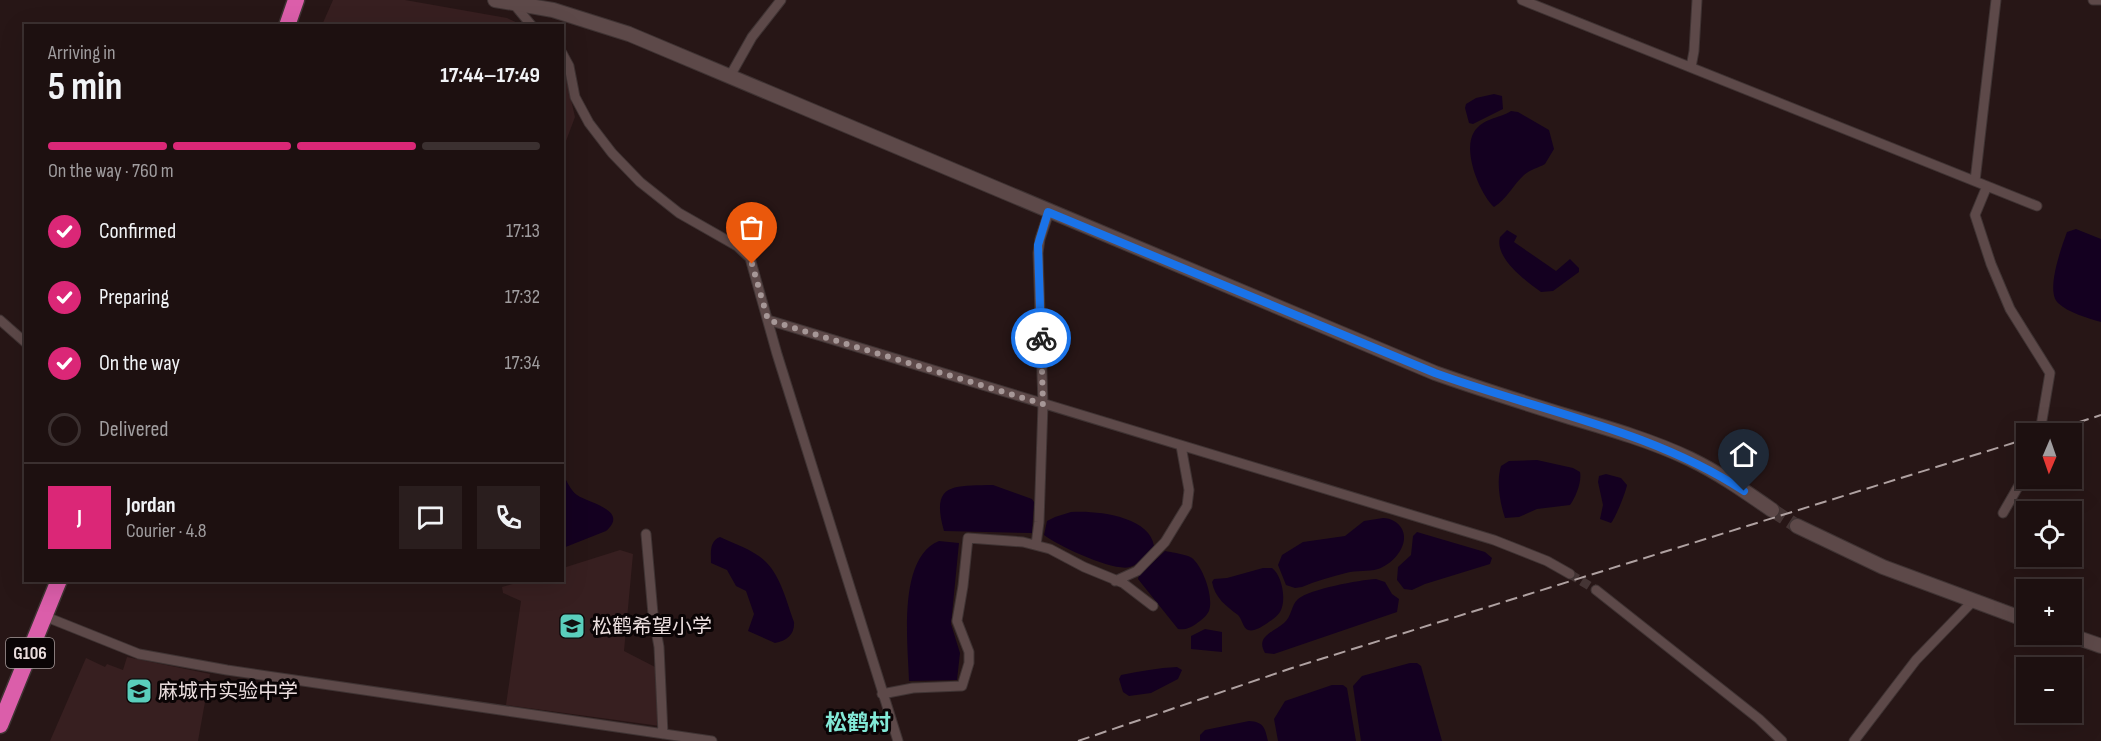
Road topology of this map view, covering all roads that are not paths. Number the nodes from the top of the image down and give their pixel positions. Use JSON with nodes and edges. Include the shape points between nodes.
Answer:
{"nodes":[{"id":1,"x":495,"y":0,"type":"edge"},
{"id":2,"x":781,"y":0,"type":"edge"},
{"id":3,"x":1522,"y":0,"type":"edge"},
{"id":4,"x":1697,"y":0,"type":"edge"},
{"id":5,"x":1996,"y":0,"type":"edge"},
{"id":6,"x":2093,"y":0,"type":"edge"},
{"id":7,"x":2101,"y":0,"type":"edge"},
{"id":8,"x":513,"y":3,"type":"junction"},
{"id":9,"x":530,"y":24,"type":"edge"},
{"id":10,"x":564,"y":57,"type":"edge"},
{"id":11,"x":1691,"y":67,"type":"junction"},
{"id":12,"x":730,"y":76,"type":"junction"},
{"id":13,"x":1975,"y":181,"type":"junction"},
{"id":14,"x":1987,"y":186,"type":"junction"},
{"id":15,"x":2037,"y":206,"type":"dead end"},
{"id":16,"x":1048,"y":212,"type":"junction"},
{"id":17,"x":0,"y":320,"type":"edge"},
{"id":18,"x":768,"y":320,"type":"junction"},
{"id":19,"x":24,"y":341,"type":"edge"},
{"id":20,"x":1043,"y":404,"type":"junction"},
{"id":21,"x":2041,"y":423,"type":"edge"},
{"id":22,"x":1181,"y":446,"type":"junction"},
{"id":23,"x":2017,"y":489,"type":"edge"},
{"id":24,"x":1772,"y":510,"type":"tunnel mouth"},
{"id":25,"x":2003,"y":513,"type":"dead end"},
{"id":26,"x":1797,"y":526,"type":"tunnel mouth"},
{"id":27,"x":646,"y":534,"type":"dead end"},
{"id":28,"x":1036,"y":545,"type":"junction"},
{"id":29,"x":1570,"y":574,"type":"tunnel mouth"},
{"id":30,"x":1116,"y":581,"type":"junction"},
{"id":31,"x":58,"y":582,"type":"edge"},
{"id":32,"x":1596,"y":590,"type":"tunnel mouth"},
{"id":33,"x":1973,"y":601,"type":"junction"},
{"id":34,"x":1153,"y":606,"type":"dead end"},
{"id":35,"x":44,"y":616,"type":"junction"},
{"id":36,"x":2016,"y":616,"type":"edge"},
{"id":37,"x":2082,"y":640,"type":"edge"},
{"id":38,"x":2097,"y":646,"type":"edge"},
{"id":39,"x":882,"y":694,"type":"junction"},
{"id":40,"x":0,"y":724,"type":"edge"},
{"id":41,"x":669,"y":737,"type":"edge"},
{"id":42,"x":712,"y":741,"type":"edge"},
{"id":43,"x":898,"y":741,"type":"edge"},
{"id":44,"x":1782,"y":741,"type":"edge"},
{"id":45,"x":1854,"y":741,"type":"edge"}],
"edges":[{"from":1,"to":8,"type":"main road"},
{"from":2,"to":12,"type":"street","via":[[752,37]]},
{"from":3,"to":11,"type":"street"},
{"from":4,"to":11,"type":"street"},
{"from":5,"to":13,"type":"street"},
{"from":6,"to":7,"type":"street"},
{"from":8,"to":9,"type":"street"},
{"from":8,"to":12,"type":"main road","via":[[610,27]]},
{"from":10,"to":18,"type":"street","via":[[575,98],[588,123],[612,153],[679,213],[747,253]]},
{"from":11,"to":13,"type":"street"},
{"from":12,"to":16,"type":"main road"},
{"from":13,"to":14,"type":"street"},
{"from":14,"to":15,"type":"street"},
{"from":14,"to":21,"type":"street","via":[[1975,215],[1993,271],[2010,309],[2050,373]]},
{"from":16,"to":20,"type":"street","via":[[1038,253]]},
{"from":16,"to":24,"type":"main road","via":[[1435,373],[1671,451],[1720,476]]},
{"from":17,"to":19,"type":"street"},
{"from":18,"to":20,"type":"street"},
{"from":18,"to":39,"type":"street"},
{"from":20,"to":22,"type":"street"},
{"from":20,"to":28,"type":"street"},
{"from":22,"to":29,"type":"street","via":[[1494,540]]},
{"from":22,"to":30,"type":"street","via":[[1188,506],[1165,542],[1137,571]]},
{"from":23,"to":25,"type":"street"},
{"from":26,"to":33,"type":"main road","via":[[1873,563]]},
{"from":27,"to":41,"type":"street"},
{"from":28,"to":30,"type":"street"},
{"from":28,"to":39,"type":"street","via":[[968,538],[957,621],[969,652],[962,686]]},
{"from":30,"to":34,"type":"street"},
{"from":31,"to":35,"type":"highway","number":"G106"},
{"from":32,"to":44,"type":"street"},
{"from":33,"to":36,"type":"main road"},
{"from":33,"to":45,"type":"street","via":[[1916,660]]},
{"from":35,"to":40,"type":"highway","number":"G106"},
{"from":35,"to":41,"type":"street","via":[[156,658]]},
{"from":37,"to":38,"type":"main road"},
{"from":39,"to":43,"type":"street"},
{"from":41,"to":42,"type":"street"}]}
